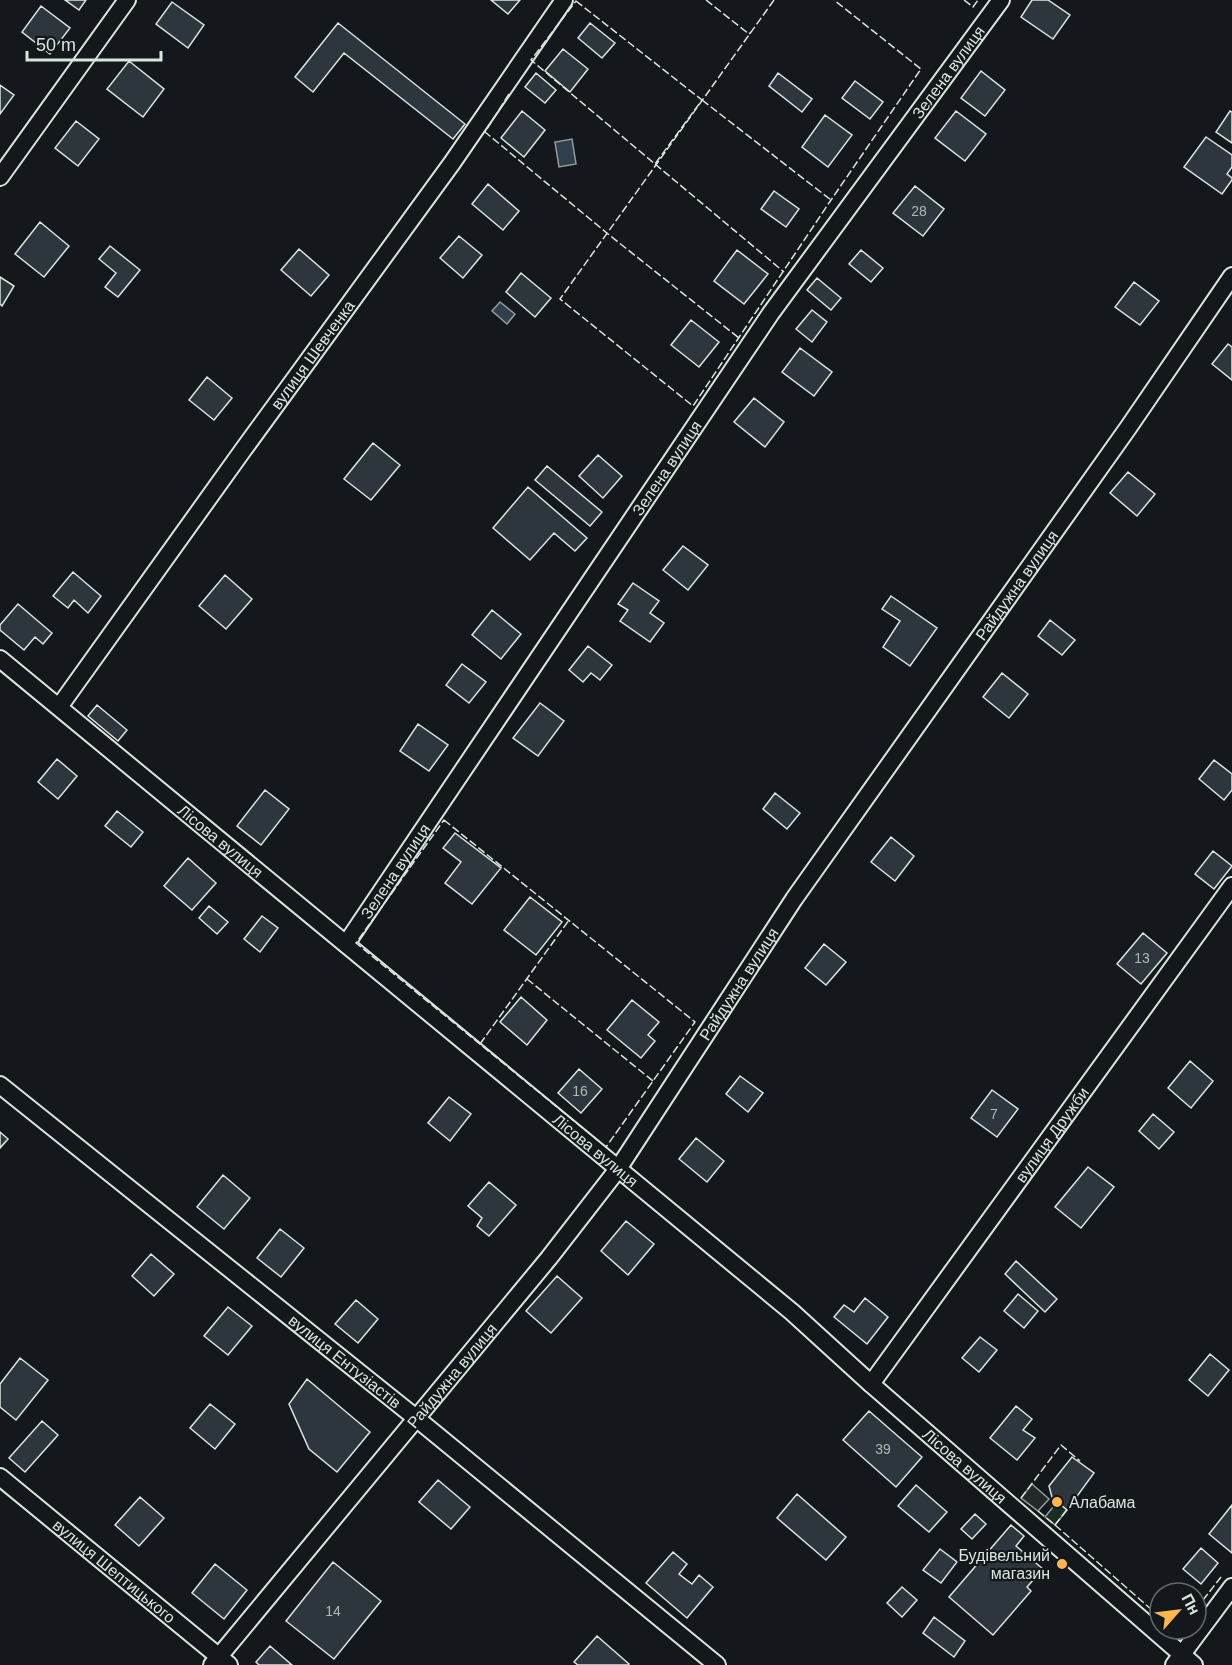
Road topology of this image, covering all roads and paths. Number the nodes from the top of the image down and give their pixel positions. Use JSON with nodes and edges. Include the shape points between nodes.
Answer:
{"nodes":[{"id":1,"x":127,"y":0,"type":"edge"},
{"id":2,"x":564,"y":0,"type":"edge"},
{"id":3,"x":1001,"y":0,"type":"edge"},
{"id":4,"x":0,"y":177,"type":"edge"},
{"id":5,"x":1232,"y":276,"type":"edge"},
{"id":6,"x":0,"y":659,"type":"edge"},
{"id":7,"x":59,"y":707,"type":"junction"},
{"id":8,"x":1232,"y":886,"type":"edge"},
{"id":9,"x":346,"y":944,"type":"junction"},
{"id":10,"x":0,"y":1085,"type":"edge"},
{"id":11,"x":618,"y":1169,"type":"junction"},
{"id":12,"x":871,"y":1384,"type":"junction"},
{"id":13,"x":416,"y":1418,"type":"junction"},
{"id":14,"x":0,"y":1477,"type":"edge"},
{"id":15,"x":1232,"y":1587,"type":"edge"},
{"id":16,"x":1178,"y":1659,"type":"edge"},
{"id":17,"x":220,"y":1662,"type":"edge"},
{"id":18,"x":717,"y":1665,"type":"edge"},
{"id":19,"x":1194,"y":1665,"type":"edge"}],
"edges":[{"from":1,"to":4,"type":"street"},
{"from":2,"to":7,"type":"street","name":"вулиця Шевченка","via":[[452,163]]},
{"from":3,"to":9,"type":"street","name":"Зелена вулиця","via":[[771,313]]},
{"from":5,"to":11,"type":"street","name":"Райдужна вулиця","via":[[794,899]]},
{"from":6,"to":7,"type":"street","name":"Лісова вулиця"},
{"from":7,"to":9,"type":"street","name":"Лісова вулиця"},
{"from":8,"to":12,"type":"street","name":"вулиця Дружби"},
{"from":9,"to":11,"type":"street","name":"Лісова вулиця"},
{"from":10,"to":13,"type":"street","name":"вулиця Ентузіастів"},
{"from":11,"to":12,"type":"street","name":"Лісова вулиця","via":[[792,1312]]},
{"from":11,"to":13,"type":"street","name":"Райдужна вулиця"},
{"from":12,"to":16,"type":"street","name":"Лісова вулиця"},
{"from":13,"to":17,"type":"street","name":"Райдужна вулиця"},
{"from":13,"to":18,"type":"street","name":"вулиця Ентузіастів"},
{"from":14,"to":17,"type":"street","name":"вулиця Шептицького"},
{"from":15,"to":16,"type":"street"},
{"from":16,"to":19,"type":"street","name":"Лісова вулиця"}]}
